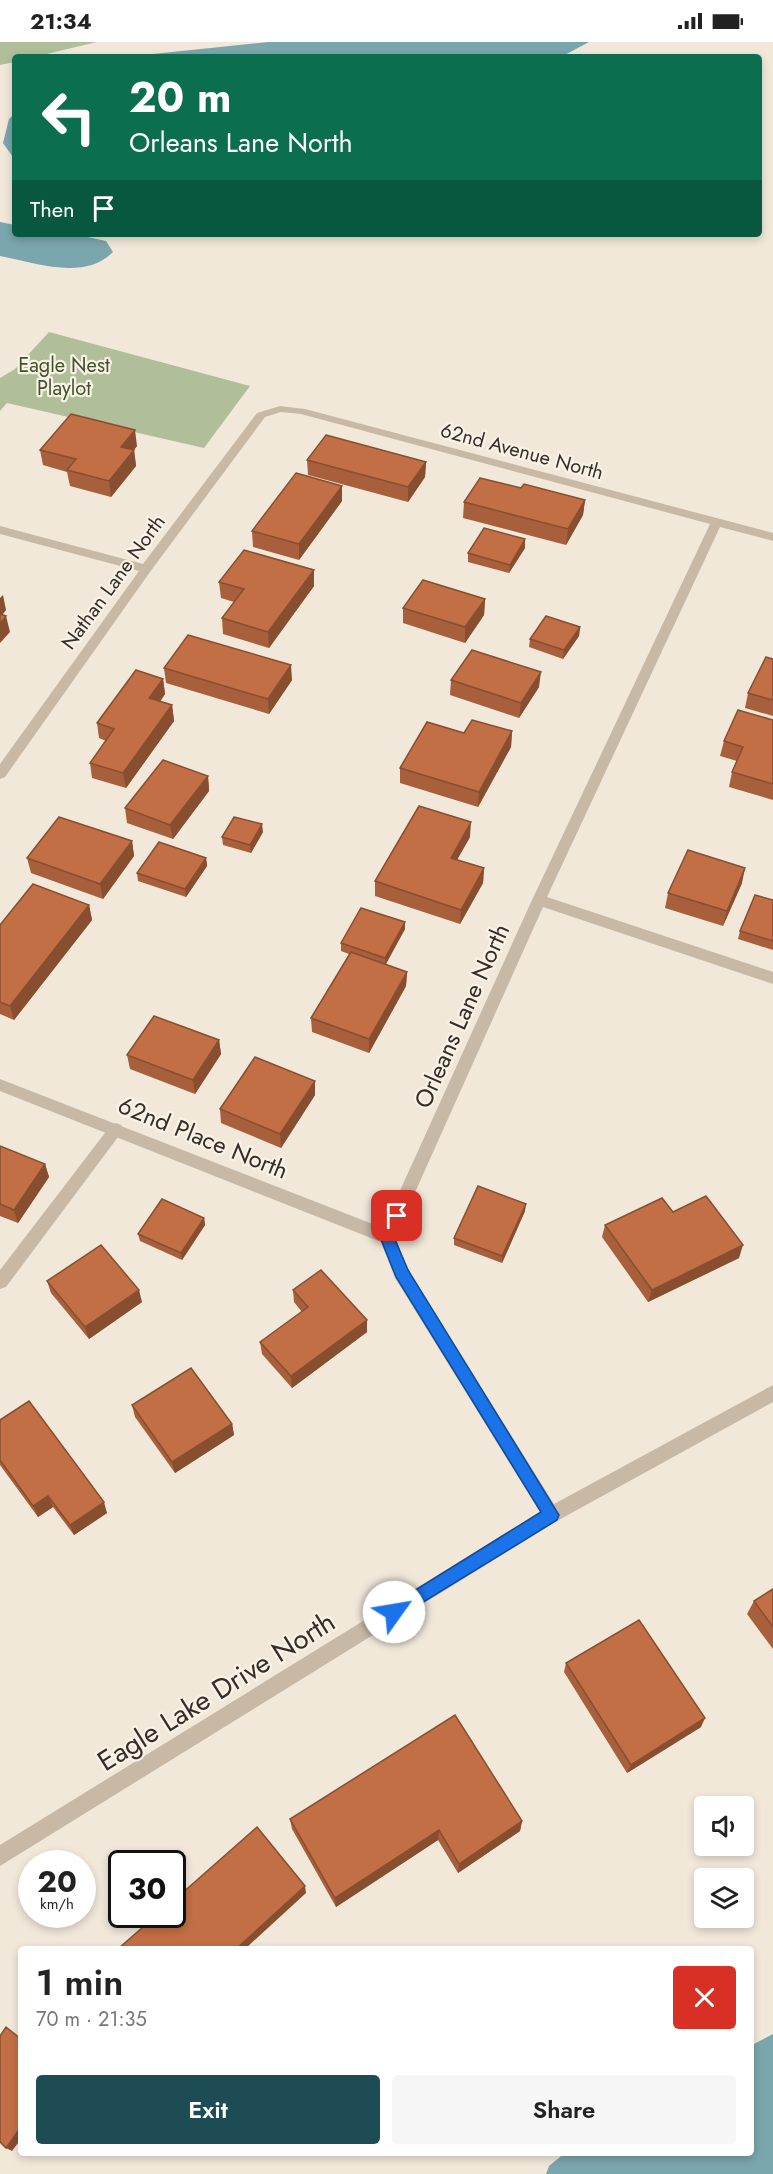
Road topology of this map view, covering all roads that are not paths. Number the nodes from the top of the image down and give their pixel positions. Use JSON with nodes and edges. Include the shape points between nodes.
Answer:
{"nodes":[{"id":1,"x":261,"y":414,"type":"joint"},
{"id":2,"x":717,"y":521,"type":"junction"},
{"id":3,"x":0,"y":530,"type":"edge"},
{"id":4,"x":773,"y":537,"type":"edge"},
{"id":5,"x":146,"y":569,"type":"junction"},
{"id":6,"x":0,"y":774,"type":"edge"},
{"id":7,"x":539,"y":900,"type":"junction"},
{"id":8,"x":773,"y":978,"type":"edge"},
{"id":9,"x":0,"y":1085,"type":"edge"},
{"id":10,"x":116,"y":1129,"type":"junction"},
{"id":11,"x":387,"y":1237,"type":"junction"},
{"id":12,"x":0,"y":1281,"type":"edge"},
{"id":13,"x":773,"y":1393,"type":"edge"},
{"id":14,"x":551,"y":1515,"type":"junction"},
{"id":15,"x":0,"y":1856,"type":"edge"}],
"edges":[{"from":1,"to":2,"type":"street","name":"62nd Avenue North","via":[[280,409],[301,411]]},
{"from":1,"to":5,"type":"street","name":"Nathan Lane North"},
{"from":2,"to":4,"type":"street","name":"62nd Avenue North"},
{"from":2,"to":7,"type":"street","name":"Orleans Lane North"},
{"from":3,"to":5,"type":"street"},
{"from":5,"to":6,"type":"street","name":"Nathan Lane North"},
{"from":7,"to":8,"type":"street"},
{"from":7,"to":11,"type":"street","name":"Orleans Lane North"},
{"from":9,"to":10,"type":"street","name":"62nd Place North"},
{"from":10,"to":11,"type":"street","name":"62nd Place North"},
{"from":10,"to":12,"type":"street"},
{"from":11,"to":14,"type":"street","via":[[401,1273]]},
{"from":13,"to":14,"type":"street","name":"Eagle Lake Drive North"},
{"from":14,"to":15,"type":"street","name":"Eagle Lake Drive North"}]}
